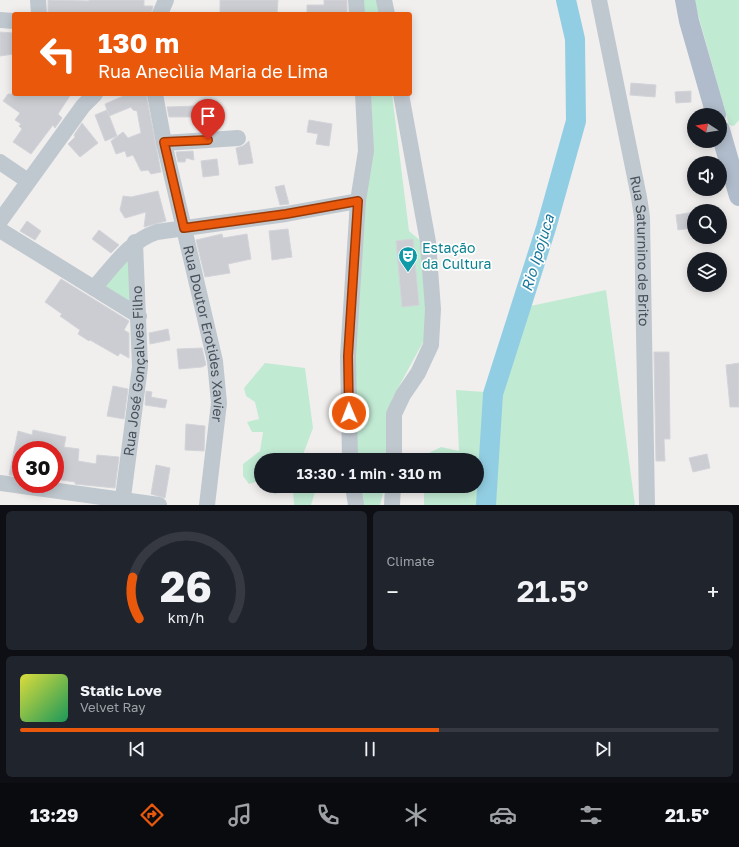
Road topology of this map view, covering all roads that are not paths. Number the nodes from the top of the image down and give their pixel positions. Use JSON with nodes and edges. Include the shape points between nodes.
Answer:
{"nodes":[{"id":1,"x":38,"y":0,"type":"edge"},
{"id":2,"x":166,"y":0,"type":"edge"},
{"id":3,"x":356,"y":0,"type":"edge"},
{"id":4,"x":384,"y":0,"type":"edge"},
{"id":5,"x":600,"y":0,"type":"edge"},
{"id":6,"x":685,"y":0,"type":"edge"},
{"id":7,"x":39,"y":12,"type":"edge"},
{"id":8,"x":161,"y":12,"type":"edge"},
{"id":9,"x":357,"y":12,"type":"edge"},
{"id":10,"x":387,"y":12,"type":"edge"},
{"id":11,"x":0,"y":20,"type":"edge"},
{"id":12,"x":12,"y":21,"type":"edge"},
{"id":13,"x":93,"y":96,"type":"edge"},
{"id":14,"x":155,"y":96,"type":"edge"},
{"id":15,"x":363,"y":96,"type":"edge"},
{"id":16,"x":401,"y":96,"type":"edge"},
{"id":17,"x":714,"y":108,"type":"edge"},
{"id":18,"x":238,"y":138,"type":"dead end"},
{"id":19,"x":164,"y":142,"type":"junction"},
{"id":20,"x":725,"y":148,"type":"edge"},
{"id":21,"x":0,"y":162,"type":"edge"},
{"id":22,"x":28,"y":181,"type":"junction"},
{"id":23,"x":739,"y":196,"type":"edge"},
{"id":24,"x":358,"y":201,"type":"junction"},
{"id":25,"x":0,"y":221,"type":"edge"},
{"id":26,"x":184,"y":228,"type":"junction"},
{"id":27,"x":0,"y":230,"type":"edge"},
{"id":28,"x":135,"y":242,"type":"junction"},
{"id":29,"x":94,"y":288,"type":"junction"},
{"id":30,"x":139,"y":316,"type":"junction"},
{"id":31,"x":350,"y":453,"type":"edge"},
{"id":32,"x":394,"y":453,"type":"edge"},
{"id":33,"x":0,"y":483,"type":"edge"},
{"id":34,"x":354,"y":493,"type":"edge"},
{"id":35,"x":393,"y":493,"type":"edge"},
{"id":36,"x":122,"y":502,"type":"edge"},
{"id":37,"x":159,"y":505,"type":"edge"},
{"id":38,"x":207,"y":505,"type":"edge"},
{"id":39,"x":356,"y":505,"type":"edge"},
{"id":40,"x":392,"y":505,"type":"edge"},
{"id":41,"x":647,"y":505,"type":"edge"}],
"edges":[{"from":1,"to":7,"type":"street"},
{"from":2,"to":8,"type":"street"},
{"from":3,"to":9,"type":"street"},
{"from":4,"to":10,"type":"street"},
{"from":5,"to":41,"type":"street","name":"Rua Saturnino de Brito","via":[[642,217]]},
{"from":6,"to":17,"type":"main road"},
{"from":11,"to":12,"type":"street"},
{"from":13,"to":22,"type":"street"},
{"from":14,"to":19,"type":"street","name":"Rua Doutor Erotides Xavier"},
{"from":15,"to":24,"type":"street","via":[[366,151]]},
{"from":16,"to":32,"type":"street","via":[[428,242],[433,309],[431,345],[394,414]]},
{"from":18,"to":19,"type":"street"},
{"from":19,"to":26,"type":"street","name":"Rua Doutor Erotides Xavier"},
{"from":20,"to":23,"type":"main road"},
{"from":21,"to":22,"type":"street"},
{"from":22,"to":25,"type":"street"},
{"from":24,"to":26,"type":"street"},
{"from":24,"to":31,"type":"street","via":[[348,356]]},
{"from":26,"to":28,"type":"street","via":[[143,236]]},
{"from":26,"to":38,"type":"street","name":"Rua Doutor Erotides Xavier","via":[[218,384],[219,402]]},
{"from":27,"to":29,"type":"street"},
{"from":28,"to":29,"type":"street"},
{"from":28,"to":30,"type":"street","name":"Rua José Gonçalves Filho"},
{"from":29,"to":30,"type":"street"},
{"from":30,"to":36,"type":"street","name":"Rua José Gonçalves Filho","via":[[140,367]]},
{"from":33,"to":36,"type":"street"},
{"from":34,"to":39,"type":"street"},
{"from":35,"to":40,"type":"street"},
{"from":36,"to":37,"type":"street"}]}
